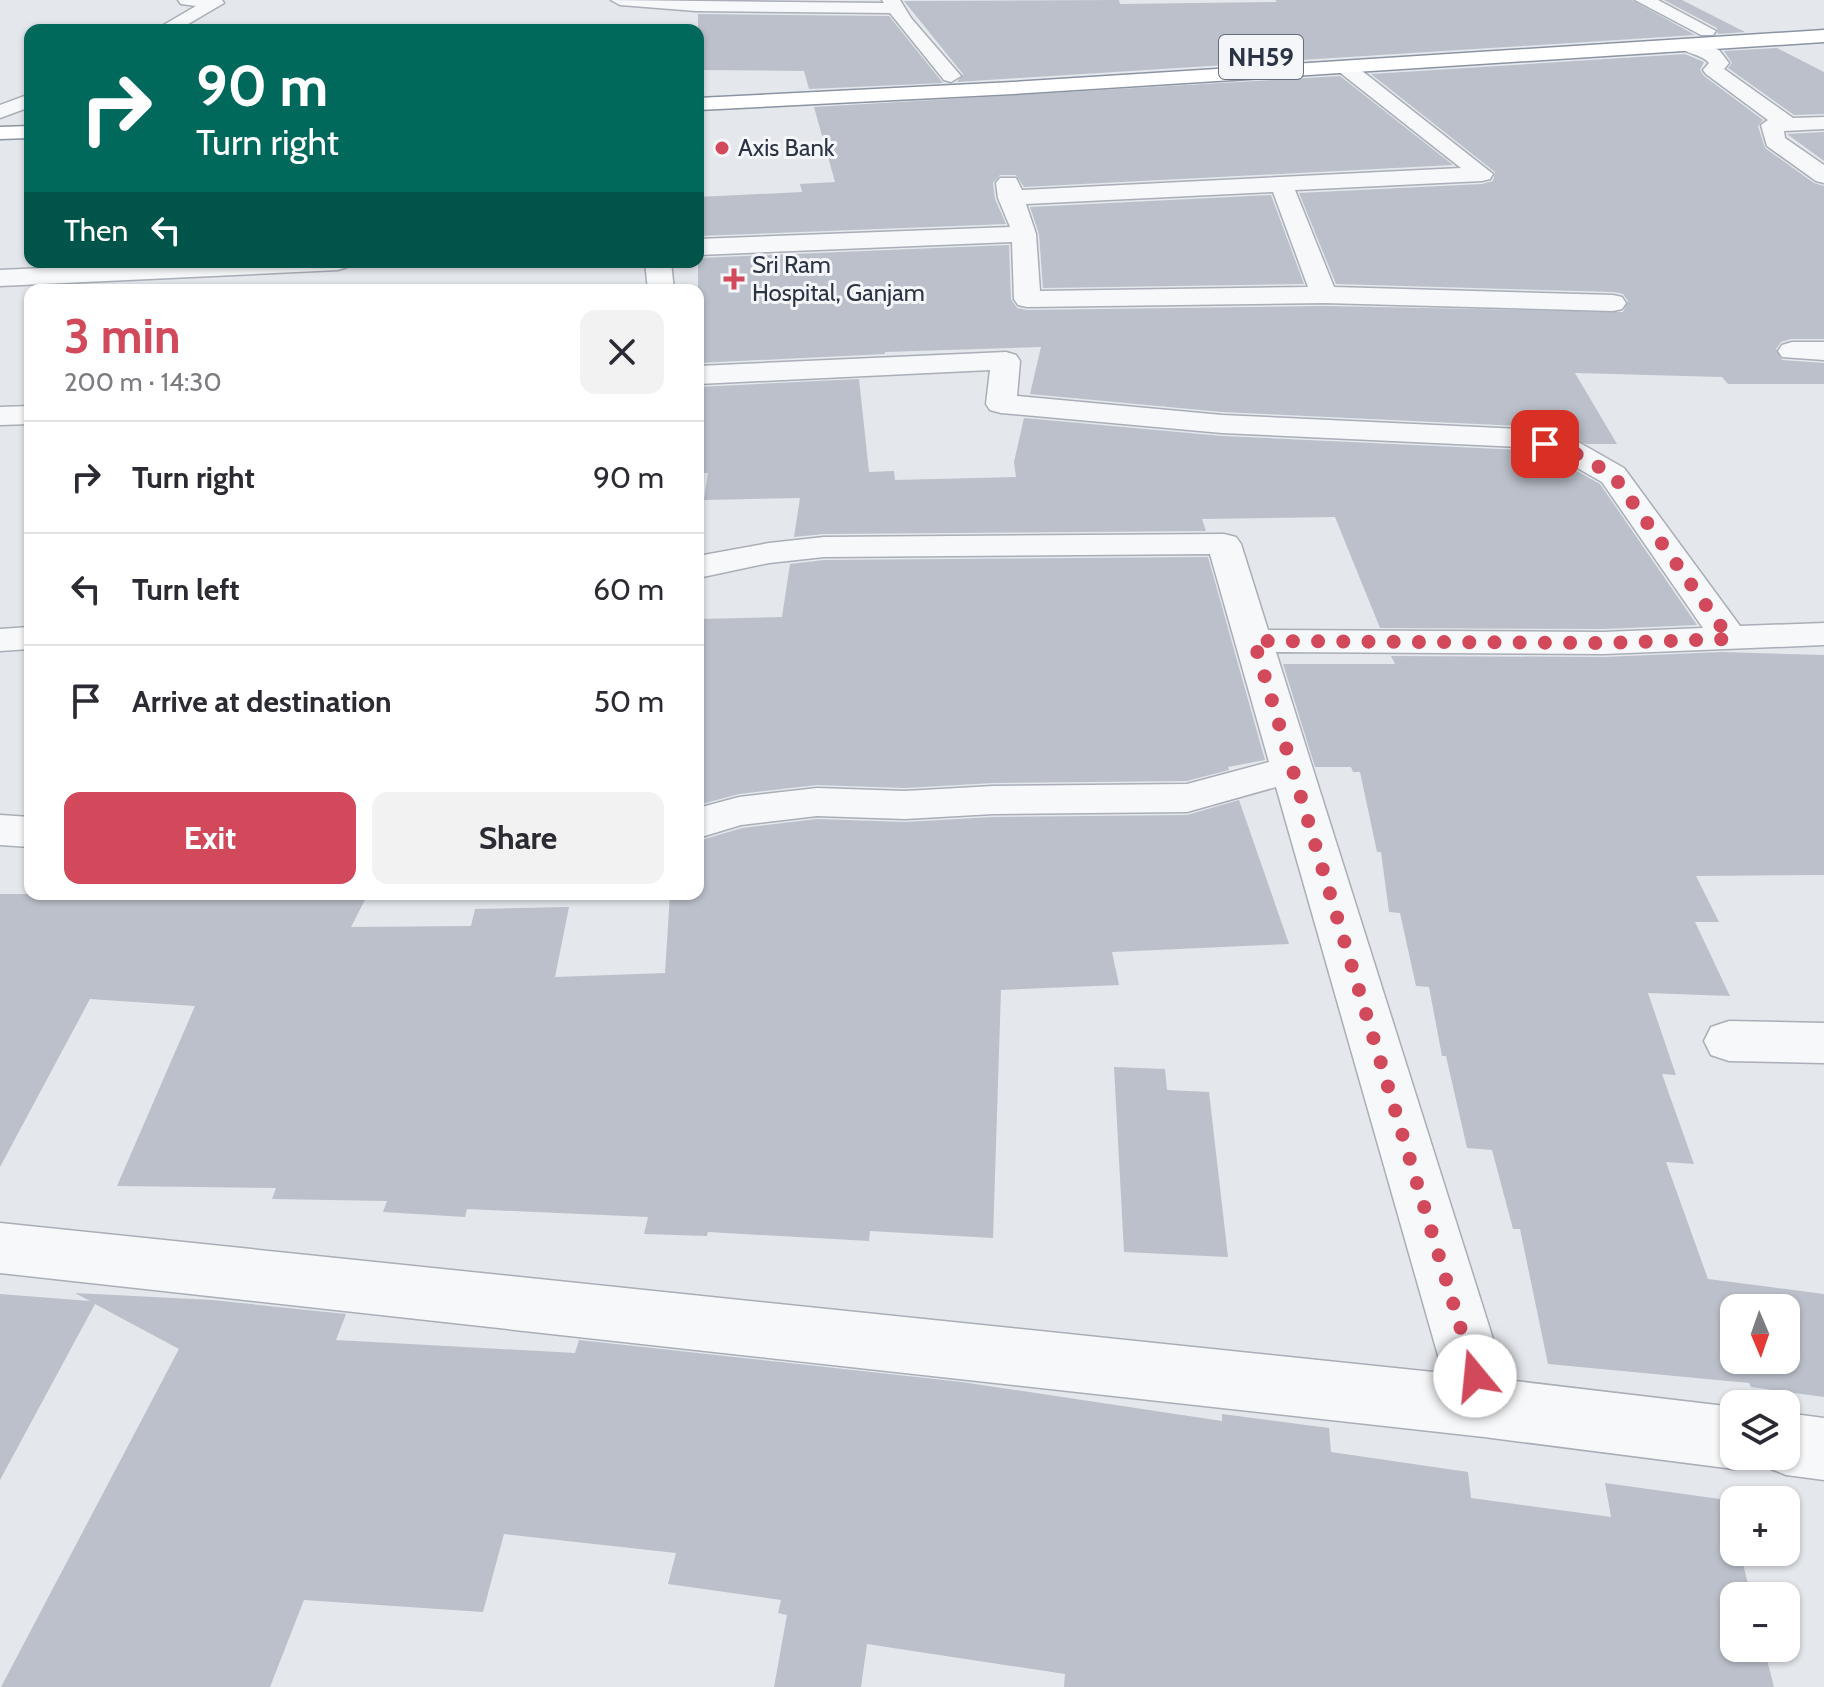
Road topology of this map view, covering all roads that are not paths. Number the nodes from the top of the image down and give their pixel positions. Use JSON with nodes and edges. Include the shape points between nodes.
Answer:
{"nodes":[{"id":1,"x":187,"y":0,"type":"edge"},
{"id":2,"x":620,"y":0,"type":"edge"},
{"id":3,"x":1644,"y":0,"type":"edge"},
{"id":4,"x":893,"y":4,"type":"edge"},
{"id":5,"x":175,"y":24,"type":"edge"},
{"id":6,"x":1707,"y":31,"type":"junction"},
{"id":7,"x":1824,"y":33,"type":"edge"},
{"id":8,"x":1687,"y":45,"type":"junction"},
{"id":9,"x":1345,"y":67,"type":"junction"},
{"id":10,"x":951,"y":76,"type":"junction"},
{"id":11,"x":704,"y":91,"type":"edge"},
{"id":12,"x":24,"y":102,"type":"edge"},
{"id":13,"x":704,"y":104,"type":"edge"},
{"id":14,"x":0,"y":112,"type":"edge"},
{"id":15,"x":1786,"y":123,"type":"junction"},
{"id":16,"x":1824,"y":123,"type":"edge"},
{"id":17,"x":24,"y":132,"type":"edge"},
{"id":18,"x":0,"y":133,"type":"edge"},
{"id":19,"x":24,"y":143,"type":"edge"},
{"id":20,"x":0,"y":145,"type":"edge"},
{"id":21,"x":1824,"y":176,"type":"edge"},
{"id":22,"x":1281,"y":183,"type":"junction"},
{"id":23,"x":1024,"y":234,"type":"junction"},
{"id":24,"x":704,"y":247,"type":"edge"},
{"id":25,"x":211,"y":268,"type":"edge"},
{"id":26,"x":0,"y":278,"type":"edge"},
{"id":27,"x":1324,"y":295,"type":"junction"},
{"id":28,"x":1613,"y":303,"type":"dead end"},
{"id":29,"x":1792,"y":351,"type":"dead end"},
{"id":30,"x":1824,"y":351,"type":"edge"},
{"id":31,"x":704,"y":375,"type":"edge"},
{"id":32,"x":24,"y":415,"type":"edge"},
{"id":33,"x":0,"y":416,"type":"edge"},
{"id":34,"x":704,"y":566,"type":"edge"},
{"id":35,"x":1824,"y":634,"type":"edge"},
{"id":36,"x":24,"y":638,"type":"edge"},
{"id":37,"x":1730,"y":639,"type":"junction"},
{"id":38,"x":0,"y":640,"type":"edge"},
{"id":39,"x":1254,"y":641,"type":"junction"},
{"id":40,"x":1292,"y":769,"type":"junction"},
{"id":41,"x":704,"y":821,"type":"edge"},
{"id":42,"x":0,"y":830,"type":"edge"},
{"id":43,"x":24,"y":832,"type":"edge"},
{"id":44,"x":1729,"y":1041,"type":"dead end"},
{"id":45,"x":1824,"y":1043,"type":"edge"},
{"id":46,"x":0,"y":1248,"type":"edge"},
{"id":47,"x":1484,"y":1407,"type":"junction"},
{"id":48,"x":1720,"y":1436,"type":"edge"},
{"id":49,"x":1800,"y":1446,"type":"edge"},
{"id":50,"x":1824,"y":1449,"type":"edge"}],
"edges":[{"from":1,"to":5,"type":"street","via":[[215,3]]},
{"from":2,"to":4,"type":"street","via":[[696,6]]},
{"from":3,"to":6,"type":"street"},
{"from":4,"to":10,"type":"street"},
{"from":6,"to":7,"type":"highway","number":"NH59"},
{"from":6,"to":10,"type":"highway","number":"NH59"},
{"from":7,"to":8,"type":"highway"},
{"from":8,"to":9,"type":"highway"},
{"from":8,"to":15,"type":"street","via":[[1712,54],[1719,63],[1713,70]]},
{"from":9,"to":13,"type":"highway"},
{"from":9,"to":22,"type":"street","via":[[1482,174]]},
{"from":10,"to":11,"type":"highway","number":"NH59"},
{"from":12,"to":14,"type":"street"},
{"from":15,"to":16,"type":"street"},
{"from":15,"to":21,"type":"street","via":[[1772,125],[1775,141]]},
{"from":17,"to":18,"type":"highway"},
{"from":19,"to":20,"type":"highway"},
{"from":22,"to":23,"type":"street","via":[[1009,190]]},
{"from":22,"to":27,"type":"street"},
{"from":23,"to":24,"type":"street"},
{"from":23,"to":27,"type":"street","via":[[1027,299]]},
{"from":25,"to":26,"type":"street"},
{"from":27,"to":28,"type":"street"},
{"from":29,"to":30,"type":"street"},
{"from":31,"to":37,"type":"street","via":[[1006,361],[1001,404],[1222,424],[1520,438],[1569,450],[1613,475]]},
{"from":32,"to":33,"type":"street"},
{"from":34,"to":39,"type":"street","via":[[824,547],[1224,544]]},
{"from":35,"to":37,"type":"street"},
{"from":36,"to":38,"type":"street"},
{"from":37,"to":39,"type":"street"},
{"from":39,"to":40,"type":"street"},
{"from":40,"to":41,"type":"street","via":[[1187,798],[817,802],[739,811]]},
{"from":40,"to":47,"type":"street"},
{"from":42,"to":43,"type":"street"},
{"from":44,"to":45,"type":"street"},
{"from":46,"to":47,"type":"street"},
{"from":47,"to":48,"type":"street"},
{"from":49,"to":50,"type":"street"}]}
